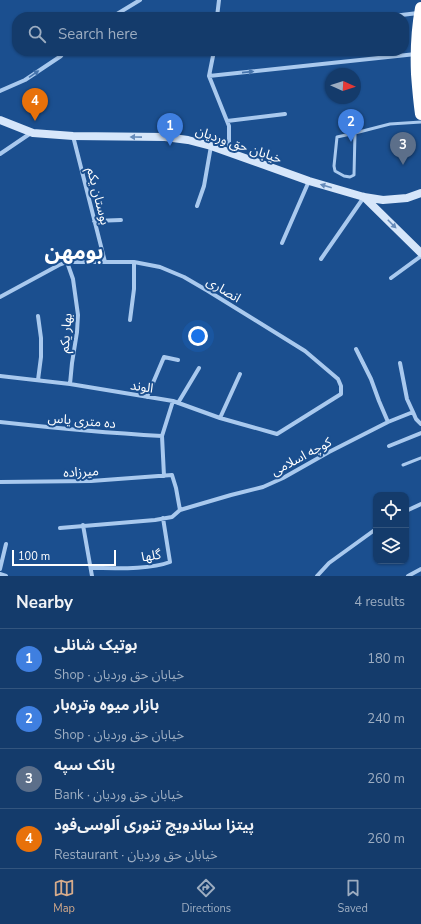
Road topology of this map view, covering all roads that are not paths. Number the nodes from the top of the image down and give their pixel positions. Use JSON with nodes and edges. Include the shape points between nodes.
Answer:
{"nodes":[{"id":1,"x":140,"y":0,"type":"edge"},
{"id":2,"x":219,"y":0,"type":"edge"},
{"id":3,"x":420,"y":11,"type":"edge"},
{"id":4,"x":121,"y":12,"type":"edge"},
{"id":5,"x":218,"y":12,"type":"edge"},
{"id":6,"x":409,"y":13,"type":"edge"},
{"id":7,"x":417,"y":54,"type":"junction"},
{"id":8,"x":409,"y":55,"type":"edge"},
{"id":9,"x":61,"y":56,"type":"edge"},
{"id":10,"x":213,"y":56,"type":"edge"},
{"id":11,"x":398,"y":56,"type":"edge"},
{"id":12,"x":209,"y":76,"type":"junction"},
{"id":13,"x":0,"y":91,"type":"edge"},
{"id":14,"x":285,"y":114,"type":"dead end"},
{"id":15,"x":421,"y":114,"type":"edge"},
{"id":16,"x":0,"y":120,"type":"edge"},
{"id":17,"x":227,"y":121,"type":"junction"},
{"id":18,"x":421,"y":122,"type":"edge"},
{"id":19,"x":33,"y":133,"type":"junction"},
{"id":20,"x":355,"y":133,"type":"junction"},
{"id":21,"x":73,"y":136,"type":"junction"},
{"id":22,"x":210,"y":146,"type":"junction"},
{"id":23,"x":229,"y":153,"type":"junction"},
{"id":24,"x":0,"y":154,"type":"edge"},
{"id":25,"x":309,"y":181,"type":"junction"},
{"id":26,"x":421,"y":193,"type":"edge"},
{"id":27,"x":364,"y":197,"type":"junction"},
{"id":28,"x":197,"y":206,"type":"dead end"},
{"id":29,"x":121,"y":220,"type":"dead end"},
{"id":30,"x":94,"y":221,"type":"junction"},
{"id":31,"x":282,"y":243,"type":"dead end"},
{"id":32,"x":421,"y":254,"type":"edge"},
{"id":33,"x":321,"y":259,"type":"dead end"},
{"id":34,"x":67,"y":262,"type":"junction"},
{"id":35,"x":105,"y":262,"type":"junction"},
{"id":36,"x":134,"y":262,"type":"junction"},
{"id":37,"x":391,"y":278,"type":"dead end"},
{"id":38,"x":0,"y":297,"type":"edge"},
{"id":39,"x":38,"y":316,"type":"dead end"},
{"id":40,"x":130,"y":320,"type":"dead end"},
{"id":41,"x":356,"y":349,"type":"dead end"},
{"id":42,"x":178,"y":360,"type":"dead end"},
{"id":43,"x":400,"y":363,"type":"dead end"},
{"id":44,"x":200,"y":368,"type":"dead end"},
{"id":45,"x":240,"y":374,"type":"dead end"},
{"id":46,"x":0,"y":376,"type":"edge"},
{"id":47,"x":38,"y":380,"type":"junction"},
{"id":48,"x":70,"y":384,"type":"junction"},
{"id":49,"x":146,"y":396,"type":"junction"},
{"id":50,"x":173,"y":401,"type":"junction"},
{"id":51,"x":178,"y":403,"type":"junction"},
{"id":52,"x":412,"y":412,"type":"junction"},
{"id":53,"x":220,"y":418,"type":"junction"},
{"id":54,"x":0,"y":422,"type":"edge"},
{"id":55,"x":388,"y":422,"type":"junction"},
{"id":56,"x":421,"y":424,"type":"edge"},
{"id":57,"x":421,"y":433,"type":"edge"},
{"id":58,"x":277,"y":434,"type":"joint"},
{"id":59,"x":162,"y":436,"type":"junction"},
{"id":60,"x":389,"y":446,"type":"dead end"},
{"id":61,"x":421,"y":458,"type":"edge"},
{"id":62,"x":403,"y":465,"type":"dead end"},
{"id":63,"x":164,"y":476,"type":"junction"},
{"id":64,"x":0,"y":482,"type":"edge"},
{"id":65,"x":421,"y":504,"type":"edge"},
{"id":66,"x":180,"y":510,"type":"junction"},
{"id":67,"x":409,"y":510,"type":"edge"},
{"id":68,"x":163,"y":518,"type":"junction"},
{"id":69,"x":83,"y":525,"type":"junction"},
{"id":70,"x":60,"y":528,"type":"dead end"},
{"id":71,"x":373,"y":531,"type":"edge"},
{"id":72,"x":6,"y":544,"type":"dead end"},
{"id":73,"x":91,"y":568,"type":"junction"},
{"id":74,"x":0,"y":569,"type":"edge"},
{"id":75,"x":421,"y":569,"type":"edge"},
{"id":76,"x":0,"y":574,"type":"edge"},
{"id":77,"x":6,"y":576,"type":"edge"},
{"id":78,"x":92,"y":576,"type":"edge"},
{"id":79,"x":317,"y":576,"type":"edge"},
{"id":80,"x":408,"y":576,"type":"edge"}],
"edges":[{"from":1,"to":4,"type":"street"},
{"from":2,"to":5,"type":"street"},
{"from":3,"to":6,"type":"street"},
{"from":3,"to":7,"type":"highway"},
{"from":8,"to":7,"type":"street","one_way":true},
{"from":7,"to":15,"type":"highway","via":[[418,100]]},
{"from":13,"to":9,"type":"street","one_way":true,"via":[[25,80]]},
{"from":10,"to":12,"type":"street"},
{"from":12,"to":11,"type":"street","one_way":true},
{"from":12,"to":17,"type":"street"},
{"from":14,"to":17,"type":"street"},
{"from":16,"to":19,"type":"main road","name":"خیابان حق وردیان"},
{"from":17,"to":23,"type":"street"},
{"from":18,"to":20,"type":"lane","via":[[390,124]]},
{"from":19,"to":21,"type":"main road","name":"خیابان حق وردیان"},
{"from":19,"to":24,"type":"street"},
{"from":20,"to":20,"type":"lane","via":[[337,137],[334,166],[336,171],[344,176],[350,177],[354,174]]},
{"from":22,"to":21,"type":"main road","name":"خیابان حق وردیان","one_way":true,"via":[[165,137]]},
{"from":21,"to":30,"type":"street","name":"بوستان یکم"},
{"from":22,"to":23,"type":"main road","name":"خیابان حق وردیان"},
{"from":22,"to":28,"type":"street","via":[[204,186]]},
{"from":23,"to":25,"type":"main road","name":"خیابان حق وردیان"},
{"from":27,"to":25,"type":"main road","name":"خیابان حق وردیان","one_way":true},
{"from":25,"to":31,"type":"street"},
{"from":26,"to":27,"type":"main road","name":"خیابان حق وردیان","via":[[407,198],[383,200]]},
{"from":27,"to":32,"type":"main road","one_way":true},
{"from":27,"to":33,"type":"street"},
{"from":29,"to":30,"type":"street"},
{"from":30,"to":35,"type":"street","name":"بوستان یکم"},
{"from":32,"to":37,"type":"street"},
{"from":34,"to":35,"type":"street","name":"انصاری"},
{"from":34,"to":38,"type":"street","name":"انصاری"},
{"from":34,"to":48,"type":"street","name":"بهار یکم","via":[[73,279],[78,315]]},
{"from":35,"to":36,"type":"street","name":"انصاری"},
{"from":36,"to":40,"type":"street"},
{"from":36,"to":58,"type":"street","name":"انصاری","via":[[160,267],[184,277],[305,351],[338,379],[341,386],[340,394]]},
{"from":39,"to":47,"type":"street","via":[[41,358]]},
{"from":41,"to":55,"type":"street"},
{"from":42,"to":49,"type":"street","via":[[164,357]]},
{"from":43,"to":52,"type":"street"},
{"from":44,"to":51,"type":"street"},
{"from":45,"to":53,"type":"street"},
{"from":46,"to":47,"type":"street","name":"الوند"},
{"from":47,"to":48,"type":"street","name":"الوند"},
{"from":48,"to":49,"type":"street","name":"الوند"},
{"from":49,"to":50,"type":"street","name":"الوند"},
{"from":50,"to":51,"type":"street","name":"الوند"},
{"from":50,"to":59,"type":"street"},
{"from":51,"to":53,"type":"street","name":"الوند"},
{"from":52,"to":55,"type":"street","name":"کوچه اسلامی"},
{"from":52,"to":56,"type":"street"},
{"from":53,"to":58,"type":"street","name":"الوند"},
{"from":54,"to":59,"type":"street","name":"ده متری یاس"},
{"from":55,"to":66,"type":"street","name":"کوچه اسلامی","via":[[264,487]]},
{"from":57,"to":60,"type":"street"},
{"from":59,"to":63,"type":"street"},
{"from":61,"to":62,"type":"lane"},
{"from":63,"to":64,"type":"street","name":"میرزاده","via":[[91,481]]},
{"from":63,"to":66,"type":"street","via":[[172,475]]},
{"from":65,"to":67,"type":"street"},
{"from":66,"to":68,"type":"street","name":"کوچه اسلامی","via":[[172,517]]},
{"from":68,"to":69,"type":"street"},
{"from":68,"to":73,"type":"street","name":"گلها","via":[[170,562],[136,567]]},
{"from":69,"to":70,"type":"street"},
{"from":69,"to":73,"type":"street"},
{"from":71,"to":79,"type":"street","via":[[329,563]]},
{"from":72,"to":74,"type":"street"},
{"from":73,"to":78,"type":"street"},
{"from":75,"to":80,"type":"street"},
{"from":76,"to":77,"type":"street"}]}
